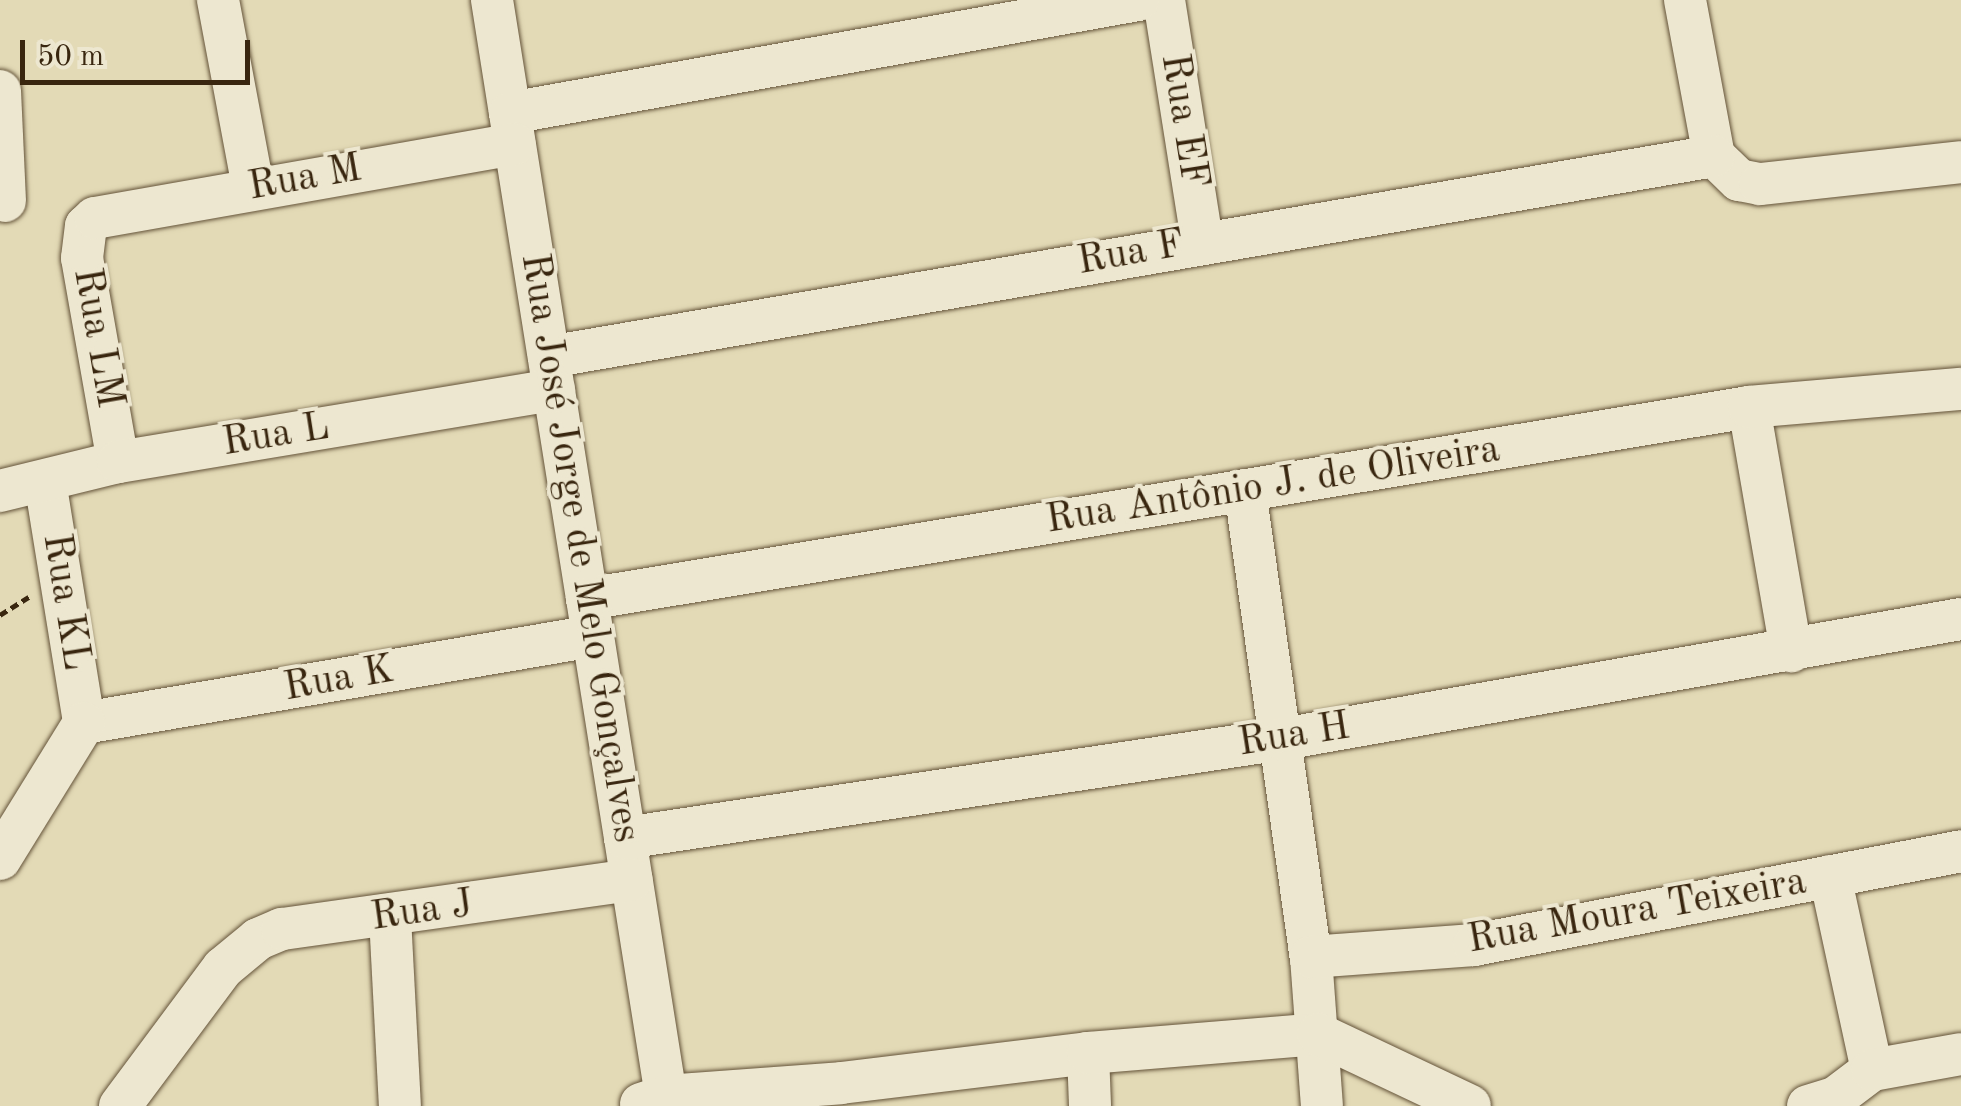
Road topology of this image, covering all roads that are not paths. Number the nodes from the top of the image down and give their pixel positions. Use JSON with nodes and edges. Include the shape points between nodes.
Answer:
{"nodes":[{"id":1,"x":218,"y":0,"type":"edge"},
{"id":2,"x":492,"y":0,"type":"edge"},
{"id":3,"x":1138,"y":0,"type":"edge"},
{"id":4,"x":1164,"y":0,"type":"edge"},
{"id":5,"x":1685,"y":0,"type":"edge"},
{"id":6,"x":0,"y":91,"type":"edge"},
{"id":7,"x":512,"y":128,"type":"junction"},
{"id":8,"x":1714,"y":156,"type":"junction"},
{"id":9,"x":1961,"y":162,"type":"edge"},
{"id":10,"x":253,"y":187,"type":"junction"},
{"id":11,"x":5,"y":201,"type":"dead end"},
{"id":12,"x":95,"y":218,"type":"joint"},
{"id":13,"x":1202,"y":241,"type":"junction"},
{"id":14,"x":551,"y":374,"type":"junction"},
{"id":15,"x":1961,"y":388,"type":"edge"},
{"id":16,"x":1749,"y":408,"type":"junction"},
{"id":17,"x":118,"y":462,"type":"junction"},
{"id":18,"x":45,"y":482,"type":"junction"},
{"id":19,"x":1244,"y":490,"type":"junction"},
{"id":20,"x":0,"y":491,"type":"edge"},
{"id":21,"x":590,"y":618,"type":"junction"},
{"id":22,"x":1961,"y":619,"type":"edge"},
{"id":23,"x":1791,"y":651,"type":"junction"},
{"id":24,"x":84,"y":723,"type":"junction"},
{"id":25,"x":1283,"y":739,"type":"junction"},
{"id":26,"x":1961,"y":851,"type":"edge"},
{"id":27,"x":0,"y":859,"type":"edge"},
{"id":28,"x":629,"y":859,"type":"junction"},
{"id":29,"x":1830,"y":876,"type":"junction"},
{"id":30,"x":390,"y":918,"type":"junction"},
{"id":31,"x":1312,"y":957,"type":"junction"},
{"id":32,"x":1318,"y":1034,"type":"junction"},
{"id":33,"x":1088,"y":1053,"type":"junction"},
{"id":34,"x":1961,"y":1054,"type":"edge"},
{"id":35,"x":1872,"y":1070,"type":"junction"},
{"id":36,"x":842,"y":1094,"type":"edge"},
{"id":37,"x":653,"y":1101,"type":"edge"},
{"id":38,"x":120,"y":1106,"type":"edge"},
{"id":39,"x":400,"y":1106,"type":"edge"},
{"id":40,"x":1090,"y":1106,"type":"edge"},
{"id":41,"x":1322,"y":1106,"type":"edge"},
{"id":42,"x":1470,"y":1106,"type":"edge"},
{"id":43,"x":1808,"y":1106,"type":"edge"}],
"edges":[{"from":1,"to":10,"type":"street"},
{"from":2,"to":7,"type":"street","name":"Rua José Jorge de Melo Gonçalves"},
{"from":3,"to":7,"type":"street","name":"Rua M"},
{"from":4,"to":13,"type":"street","name":"Rua EF"},
{"from":5,"to":8,"type":"street"},
{"from":6,"to":11,"type":"street"},
{"from":7,"to":10,"type":"street","name":"Rua M"},
{"from":7,"to":14,"type":"street","name":"Rua José Jorge de Melo Gonçalves"},
{"from":8,"to":9,"type":"street","via":[[1740,180],[1760,184]]},
{"from":8,"to":13,"type":"street","name":"Rua F"},
{"from":10,"to":12,"type":"street","name":"Rua M"},
{"from":12,"to":17,"type":"street","name":"Rua LM","via":[[86,226],[82,258]]},
{"from":13,"to":14,"type":"street","name":"Rua F"},
{"from":14,"to":17,"type":"street","name":"Rua L"},
{"from":14,"to":21,"type":"street","name":"Rua José Jorge de Melo Gonçalves"},
{"from":15,"to":16,"type":"street","name":"Rua Antônio J. de Oliveira"},
{"from":16,"to":19,"type":"street","name":"Rua Antônio J. de Oliveira"},
{"from":16,"to":23,"type":"street"},
{"from":17,"to":18,"type":"street","name":"Rua L"},
{"from":18,"to":20,"type":"street","name":"Rua L"},
{"from":18,"to":24,"type":"street","name":"Rua KL"},
{"from":19,"to":21,"type":"street","name":"Rua Antônio J. de Oliveira"},
{"from":19,"to":25,"type":"street"},
{"from":21,"to":24,"type":"street","name":"Rua K"},
{"from":21,"to":28,"type":"street","name":"Rua José Jorge de Melo Gonçalves"},
{"from":22,"to":23,"type":"street","name":"Rua H"},
{"from":23,"to":25,"type":"street","name":"Rua H"},
{"from":24,"to":27,"type":"street"},
{"from":25,"to":28,"type":"street","name":"Rua H"},
{"from":25,"to":31,"type":"street"},
{"from":26,"to":29,"type":"street","name":"Rua Moura Teixeira"},
{"from":28,"to":30,"type":"street","name":"Rua J"},
{"from":28,"to":37,"type":"street","name":"Rua José Jorge de Melo Gonçalves"},
{"from":29,"to":31,"type":"street","name":"Rua Moura Teixeira","via":[[1474,946]]},
{"from":29,"to":35,"type":"street"},
{"from":30,"to":38,"type":"street","name":"Rua J","via":[[282,929],[258,939],[223,968]]},
{"from":30,"to":39,"type":"street"},
{"from":31,"to":32,"type":"street"},
{"from":32,"to":33,"type":"street"},
{"from":32,"to":41,"type":"street"},
{"from":32,"to":42,"type":"street"},
{"from":33,"to":36,"type":"street"},
{"from":33,"to":40,"type":"street"},
{"from":34,"to":35,"type":"street"},
{"from":35,"to":43,"type":"street","via":[[1835,1098]]},
{"from":36,"to":37,"type":"street"}]}
